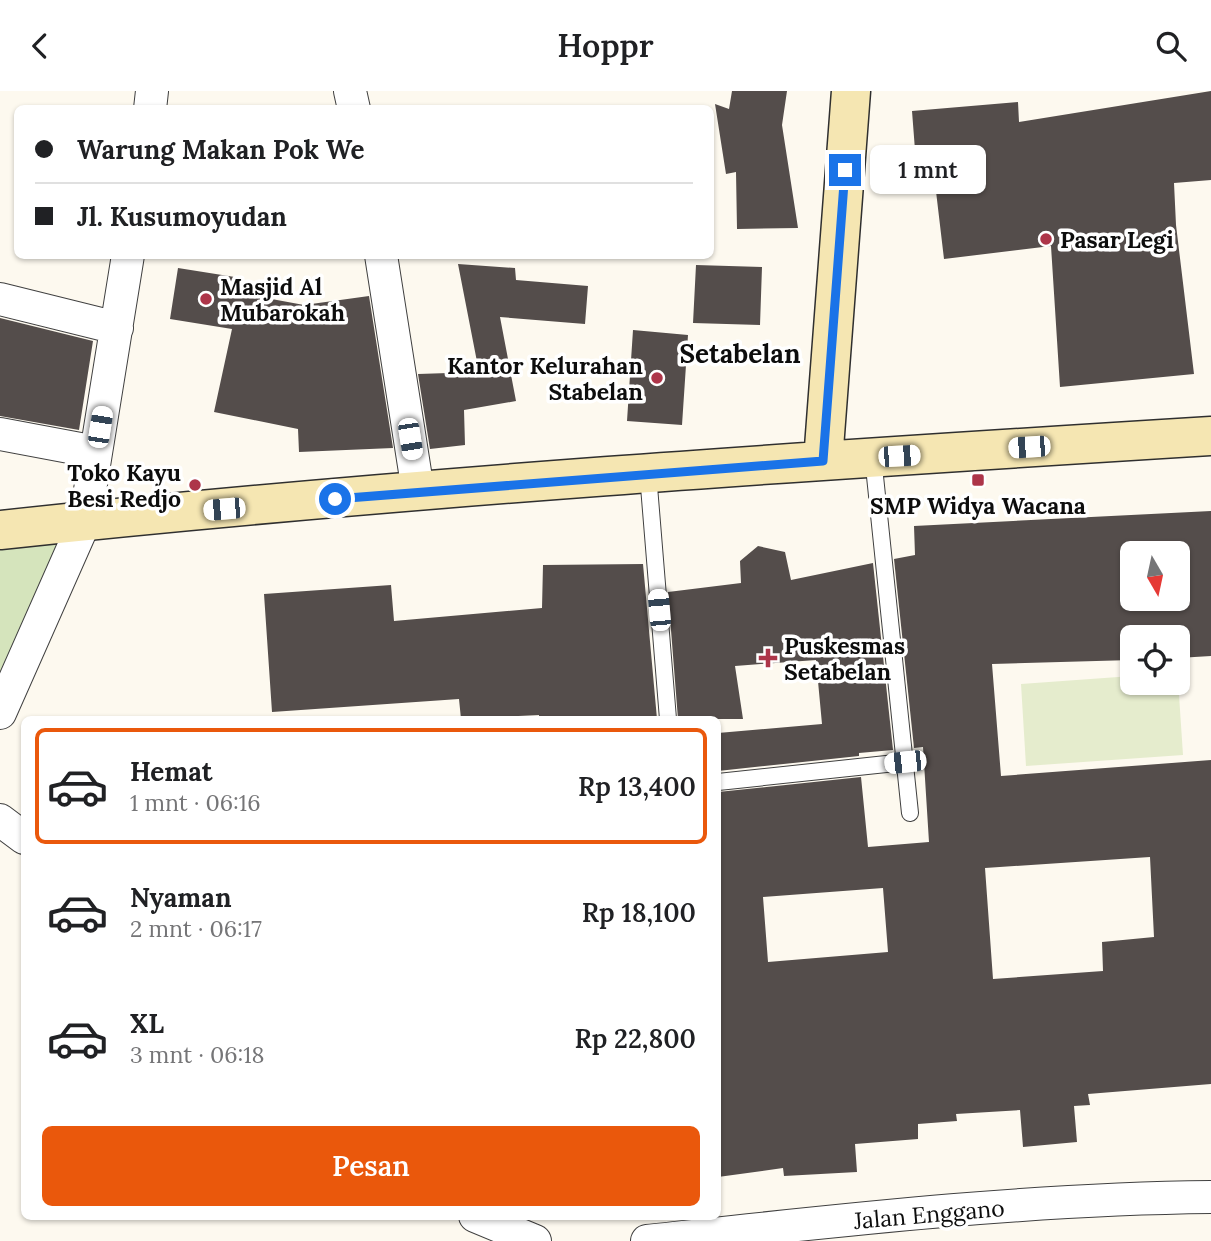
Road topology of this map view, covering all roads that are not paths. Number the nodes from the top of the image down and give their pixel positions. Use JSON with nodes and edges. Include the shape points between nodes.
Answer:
{"nodes":[{"id":1,"x":851,"y":91,"type":"edge"},
{"id":2,"x":127,"y":259,"type":"edge"},
{"id":3,"x":382,"y":259,"type":"edge"},
{"id":4,"x":0,"y":299,"type":"edge"},
{"id":5,"x":117,"y":328,"type":"junction"},
{"id":6,"x":0,"y":434,"type":"edge"},
{"id":7,"x":1211,"y":436,"type":"edge"},
{"id":8,"x":96,"y":451,"type":"junction"},
{"id":9,"x":873,"y":457,"type":"junction"},
{"id":10,"x":823,"y":461,"type":"junction"},
{"id":11,"x":648,"y":474,"type":"junction"},
{"id":12,"x":418,"y":491,"type":"junction"},
{"id":13,"x":85,"y":521,"type":"junction"},
{"id":14,"x":0,"y":530,"type":"edge"},
{"id":15,"x":0,"y":713,"type":"edge"},
{"id":16,"x":668,"y":716,"type":"edge"},
{"id":17,"x":905,"y":762,"type":"junction"},
{"id":18,"x":721,"y":782,"type":"edge"},
{"id":19,"x":910,"y":813,"type":"dead end"},
{"id":20,"x":0,"y":820,"type":"edge"},
{"id":21,"x":21,"y":836,"type":"edge"},
{"id":22,"x":1211,"y":1197,"type":"edge"},
{"id":23,"x":463,"y":1220,"type":"edge"},
{"id":24,"x":485,"y":1220,"type":"edge"},
{"id":25,"x":470,"y":1241,"type":"edge"},
{"id":26,"x":535,"y":1241,"type":"edge"},
{"id":27,"x":647,"y":1241,"type":"edge"}],
"edges":[{"from":1,"to":10,"type":"street"},
{"from":2,"to":5,"type":"street"},
{"from":3,"to":12,"type":"street"},
{"from":4,"to":5,"type":"street"},
{"from":5,"to":8,"type":"street"},
{"from":6,"to":8,"type":"street"},
{"from":7,"to":9,"type":"street"},
{"from":8,"to":13,"type":"street"},
{"from":9,"to":10,"type":"street"},
{"from":9,"to":17,"type":"lane"},
{"from":10,"to":11,"type":"street"},
{"from":11,"to":12,"type":"street"},
{"from":11,"to":16,"type":"lane"},
{"from":12,"to":13,"type":"street"},
{"from":13,"to":14,"type":"street"},
{"from":13,"to":15,"type":"street"},
{"from":17,"to":18,"type":"lane"},
{"from":17,"to":19,"type":"lane"},
{"from":20,"to":21,"type":"street"},
{"from":22,"to":27,"type":"street","name":"Jalan Enggano","via":[[1118,1198]]},
{"from":23,"to":25,"type":"street"},
{"from":24,"to":26,"type":"street"}]}
